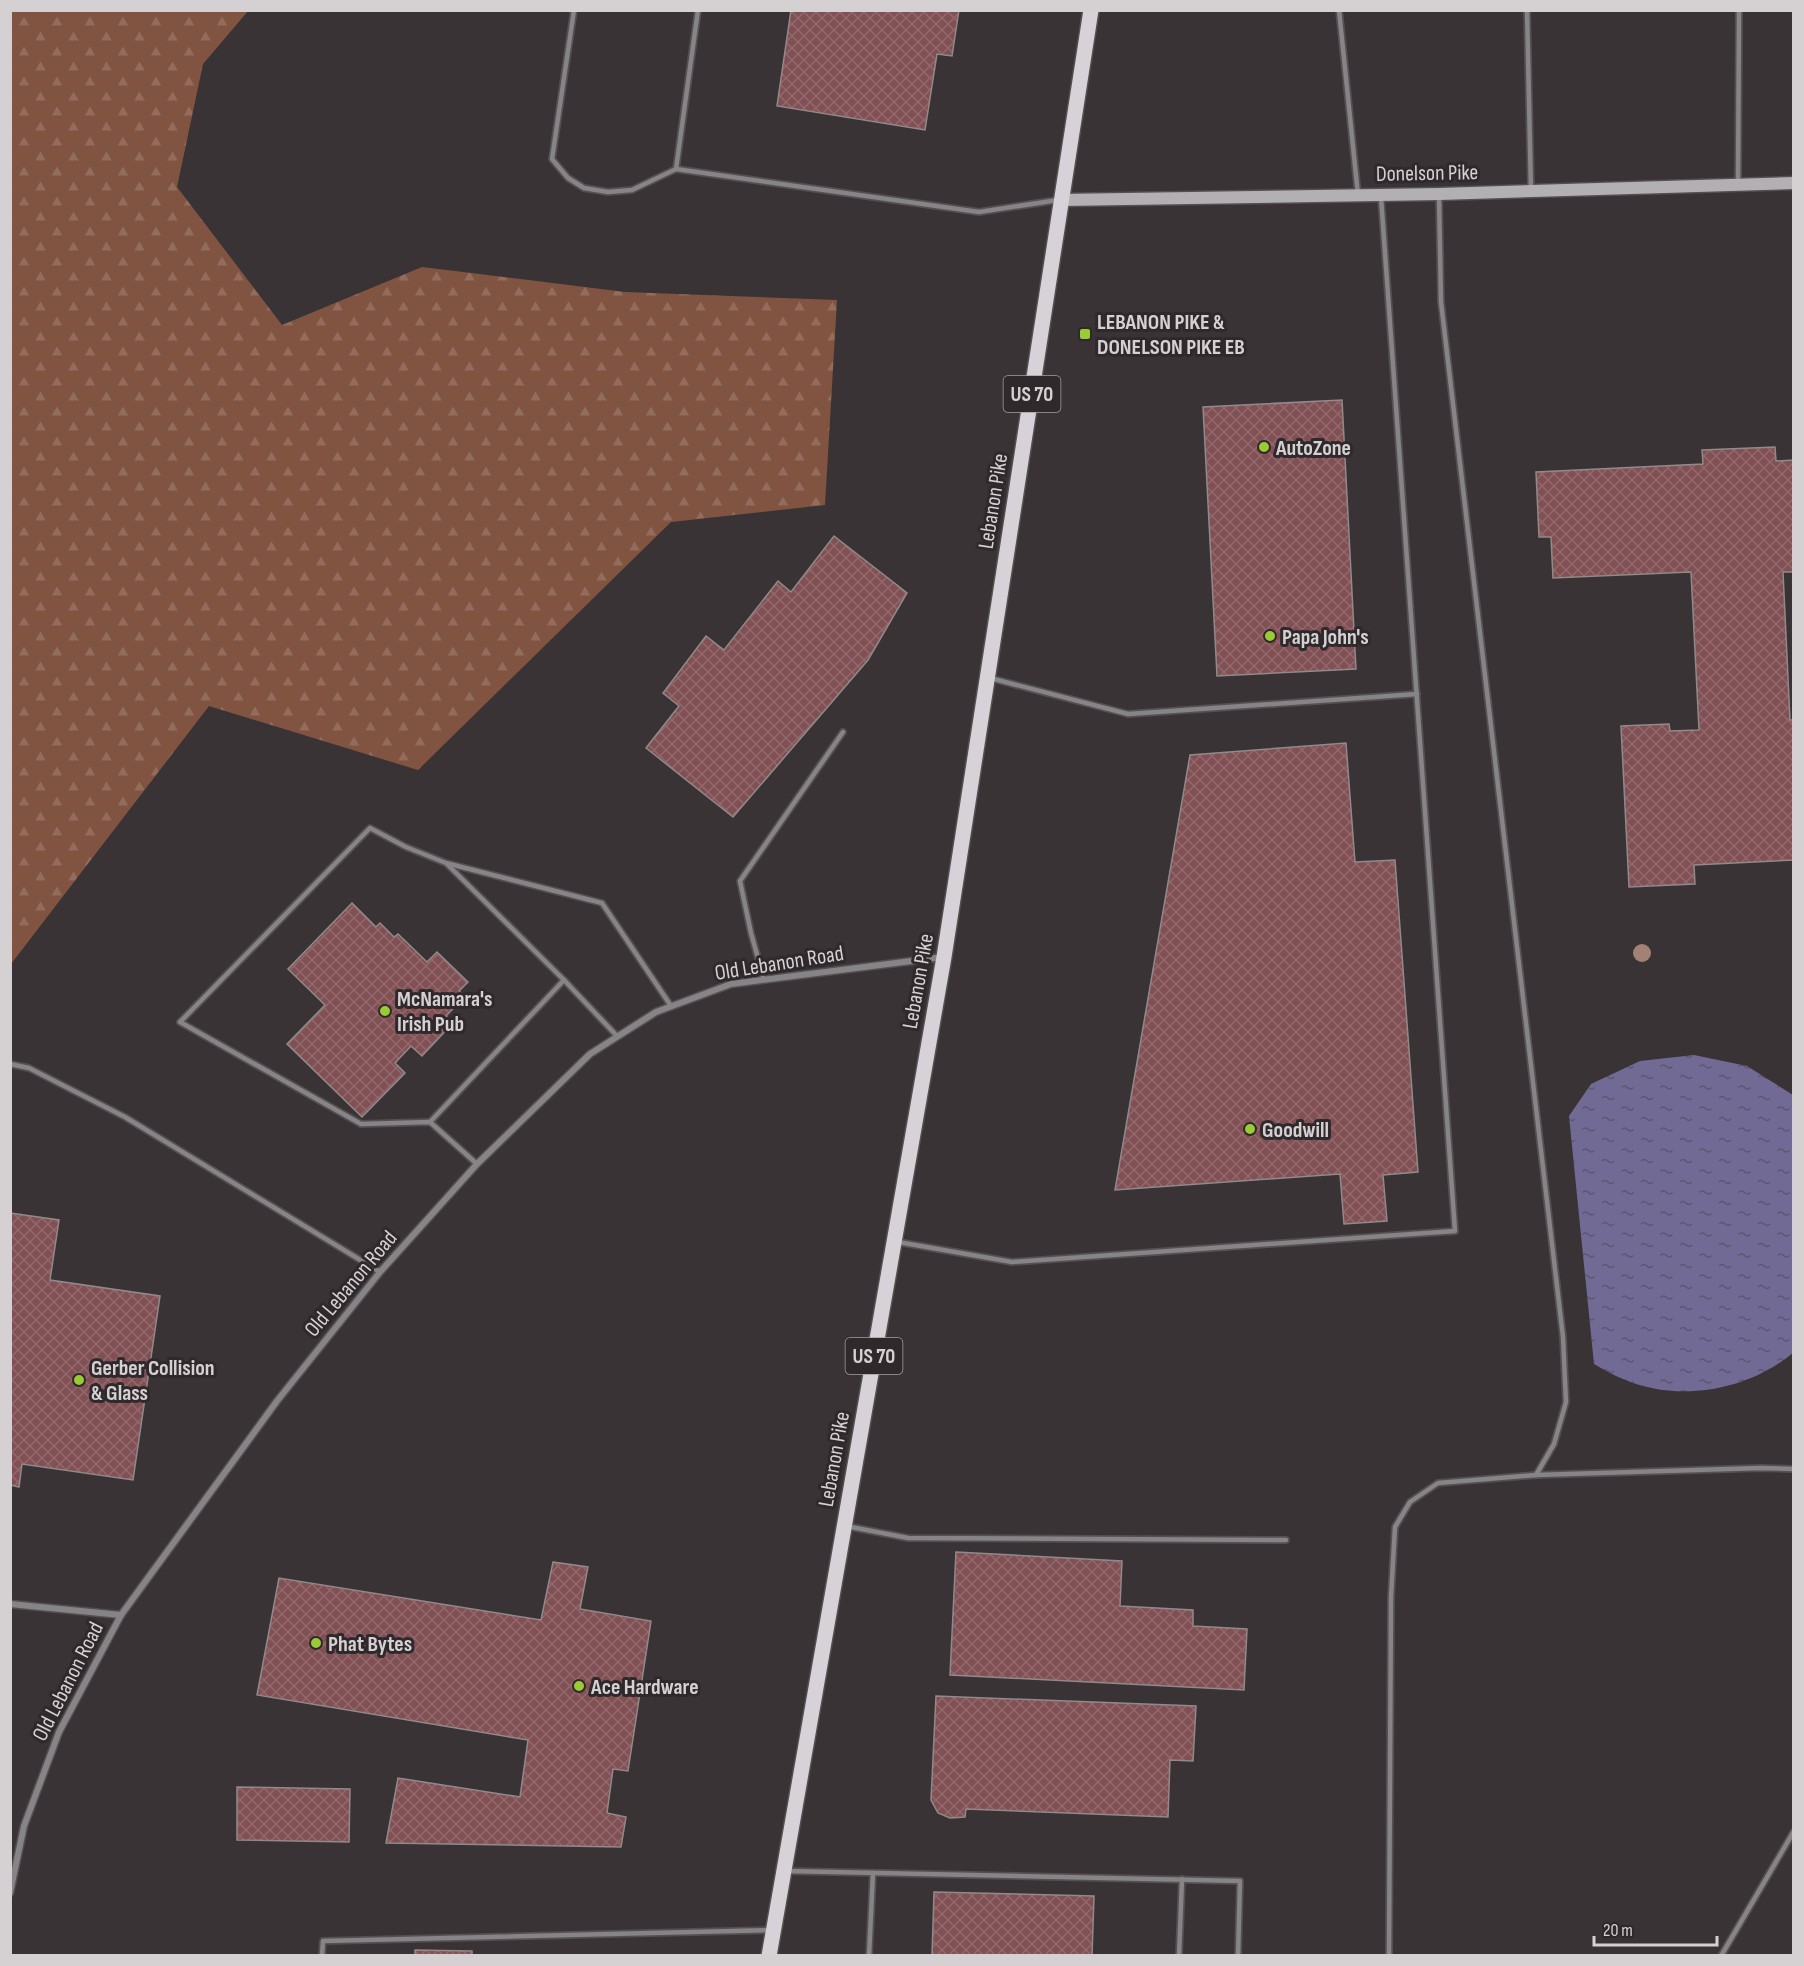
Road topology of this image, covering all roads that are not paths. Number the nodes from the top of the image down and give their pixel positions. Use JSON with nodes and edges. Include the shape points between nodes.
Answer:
{"nodes":[{"id":1,"x":574,"y":10,"type":"edge"},
{"id":2,"x":698,"y":10,"type":"edge"},
{"id":3,"x":1091,"y":10,"type":"edge"},
{"id":4,"x":1339,"y":10,"type":"edge"},
{"id":5,"x":1527,"y":10,"type":"edge"},
{"id":6,"x":1739,"y":10,"type":"edge"},
{"id":7,"x":676,"y":169,"type":"junction"},
{"id":8,"x":1794,"y":183,"type":"edge"},
{"id":9,"x":1738,"y":185,"type":"junction"},
{"id":10,"x":1532,"y":191,"type":"junction"},
{"id":11,"x":1439,"y":194,"type":"junction"},
{"id":12,"x":1358,"y":195,"type":"junction"},
{"id":13,"x":1381,"y":195,"type":"junction"},
{"id":14,"x":1061,"y":200,"type":"junction"},
{"id":15,"x":987,"y":678,"type":"junction"},
{"id":16,"x":1417,"y":694,"type":"junction"},
{"id":17,"x":843,"y":732,"type":"dead end"},
{"id":18,"x":446,"y":863,"type":"junction"},
{"id":19,"x":944,"y":957,"type":"junction"},
{"id":20,"x":564,"y":980,"type":"junction"},
{"id":21,"x":764,"y":980,"type":"junction"},
{"id":22,"x":670,"y":1006,"type":"junction"},
{"id":23,"x":617,"y":1036,"type":"junction"},
{"id":24,"x":10,"y":1064,"type":"edge"},
{"id":25,"x":430,"y":1122,"type":"junction"},
{"id":26,"x":477,"y":1164,"type":"junction"},
{"id":27,"x":894,"y":1242,"type":"junction"},
{"id":28,"x":380,"y":1272,"type":"junction"},
{"id":29,"x":1794,"y":1469,"type":"edge"},
{"id":30,"x":1536,"y":1475,"type":"junction"},
{"id":31,"x":844,"y":1526,"type":"junction"},
{"id":32,"x":1286,"y":1540,"type":"dead end"},
{"id":33,"x":10,"y":1604,"type":"edge"},
{"id":34,"x":121,"y":1615,"type":"junction"},
{"id":35,"x":1794,"y":1831,"type":"edge"},
{"id":36,"x":783,"y":1871,"type":"junction"},
{"id":37,"x":873,"y":1873,"type":"junction"},
{"id":38,"x":1182,"y":1879,"type":"junction"},
{"id":39,"x":10,"y":1893,"type":"edge"},
{"id":40,"x":773,"y":1930,"type":"junction"},
{"id":41,"x":322,"y":1956,"type":"edge"},
{"id":42,"x":769,"y":1956,"type":"edge"},
{"id":43,"x":869,"y":1956,"type":"edge"},
{"id":44,"x":1179,"y":1956,"type":"edge"},
{"id":45,"x":1238,"y":1956,"type":"edge"},
{"id":46,"x":1389,"y":1956,"type":"edge"},
{"id":47,"x":1721,"y":1956,"type":"edge"}],
"edges":[{"from":1,"to":7,"type":"lane","via":[[552,159],[568,178],[584,188],[608,192],[632,190]]},
{"from":2,"to":7,"type":"lane"},
{"from":3,"to":14,"type":"main road","name":"Lebanon Pike","number":"US 70"},
{"from":4,"to":12,"type":"lane"},
{"from":5,"to":10,"type":"lane"},
{"from":6,"to":9,"type":"lane"},
{"from":7,"to":14,"type":"lane","via":[[979,212]]},
{"from":8,"to":9,"type":"main road","name":"Donelson Pike"},
{"from":9,"to":10,"type":"main road","name":"Donelson Pike"},
{"from":10,"to":11,"type":"main road","name":"Donelson Pike"},
{"from":11,"to":13,"type":"main road","name":"Donelson Pike"},
{"from":11,"to":30,"type":"lane","via":[[1441,302],[1563,1337],[1566,1402],[1554,1444]]},
{"from":12,"to":13,"type":"main road","name":"Donelson Pike"},
{"from":12,"to":14,"type":"main road","name":"Donelson Pike"},
{"from":13,"to":16,"type":"lane"},
{"from":14,"to":15,"type":"main road","name":"Lebanon Pike","number":"US 70"},
{"from":15,"to":16,"type":"lane","via":[[1128,714]]},
{"from":15,"to":19,"type":"main road","name":"Lebanon Pike","number":"US 70"},
{"from":16,"to":27,"type":"lane","via":[[1455,1231],[1012,1263]]},
{"from":17,"to":21,"type":"lane","via":[[740,881]]},
{"from":18,"to":20,"type":"lane"},
{"from":18,"to":22,"type":"lane","via":[[602,903]]},
{"from":18,"to":25,"type":"lane","via":[[370,828],[180,1022],[361,1124]]},
{"from":19,"to":21,"type":"street","name":"Old Lebanon Road"},
{"from":19,"to":27,"type":"main road","name":"Lebanon Pike","number":"US 70"},
{"from":20,"to":23,"type":"lane"},
{"from":20,"to":25,"type":"lane"},
{"from":21,"to":22,"type":"street","name":"Old Lebanon Road","via":[[730,984]]},
{"from":22,"to":23,"type":"street","name":"Old Lebanon Road"},
{"from":23,"to":26,"type":"street","name":"Old Lebanon Road","via":[[590,1054]]},
{"from":24,"to":28,"type":"lane","via":[[29,1068],[125,1117]]},
{"from":25,"to":26,"type":"lane"},
{"from":26,"to":28,"type":"street","name":"Old Lebanon Road"},
{"from":27,"to":31,"type":"main road","name":"Lebanon Pike","number":"US 70"},
{"from":28,"to":34,"type":"street","name":"Old Lebanon Road","via":[[278,1401]]},
{"from":29,"to":30,"type":"lane"},
{"from":30,"to":46,"type":"lane","via":[[1438,1483],[1410,1502],[1395,1527],[1391,1597]]},
{"from":31,"to":32,"type":"lane","via":[[908,1538]]},
{"from":31,"to":36,"type":"main road","name":"Lebanon Pike","number":"US 70"},
{"from":33,"to":34,"type":"street"},
{"from":34,"to":39,"type":"street","name":"Old Lebanon Road","via":[[58,1732],[24,1826]]},
{"from":35,"to":47,"type":"lane"},
{"from":36,"to":37,"type":"lane"},
{"from":36,"to":40,"type":"main road","name":"Lebanon Pike","number":"US 70"},
{"from":37,"to":38,"type":"lane"},
{"from":37,"to":43,"type":"lane"},
{"from":38,"to":44,"type":"lane"},
{"from":38,"to":45,"type":"lane","via":[[1240,1881]]},
{"from":40,"to":41,"type":"lane","via":[[323,1941]]},
{"from":40,"to":42,"type":"main road","name":"Lebanon Pike","number":"US 70"}]}
